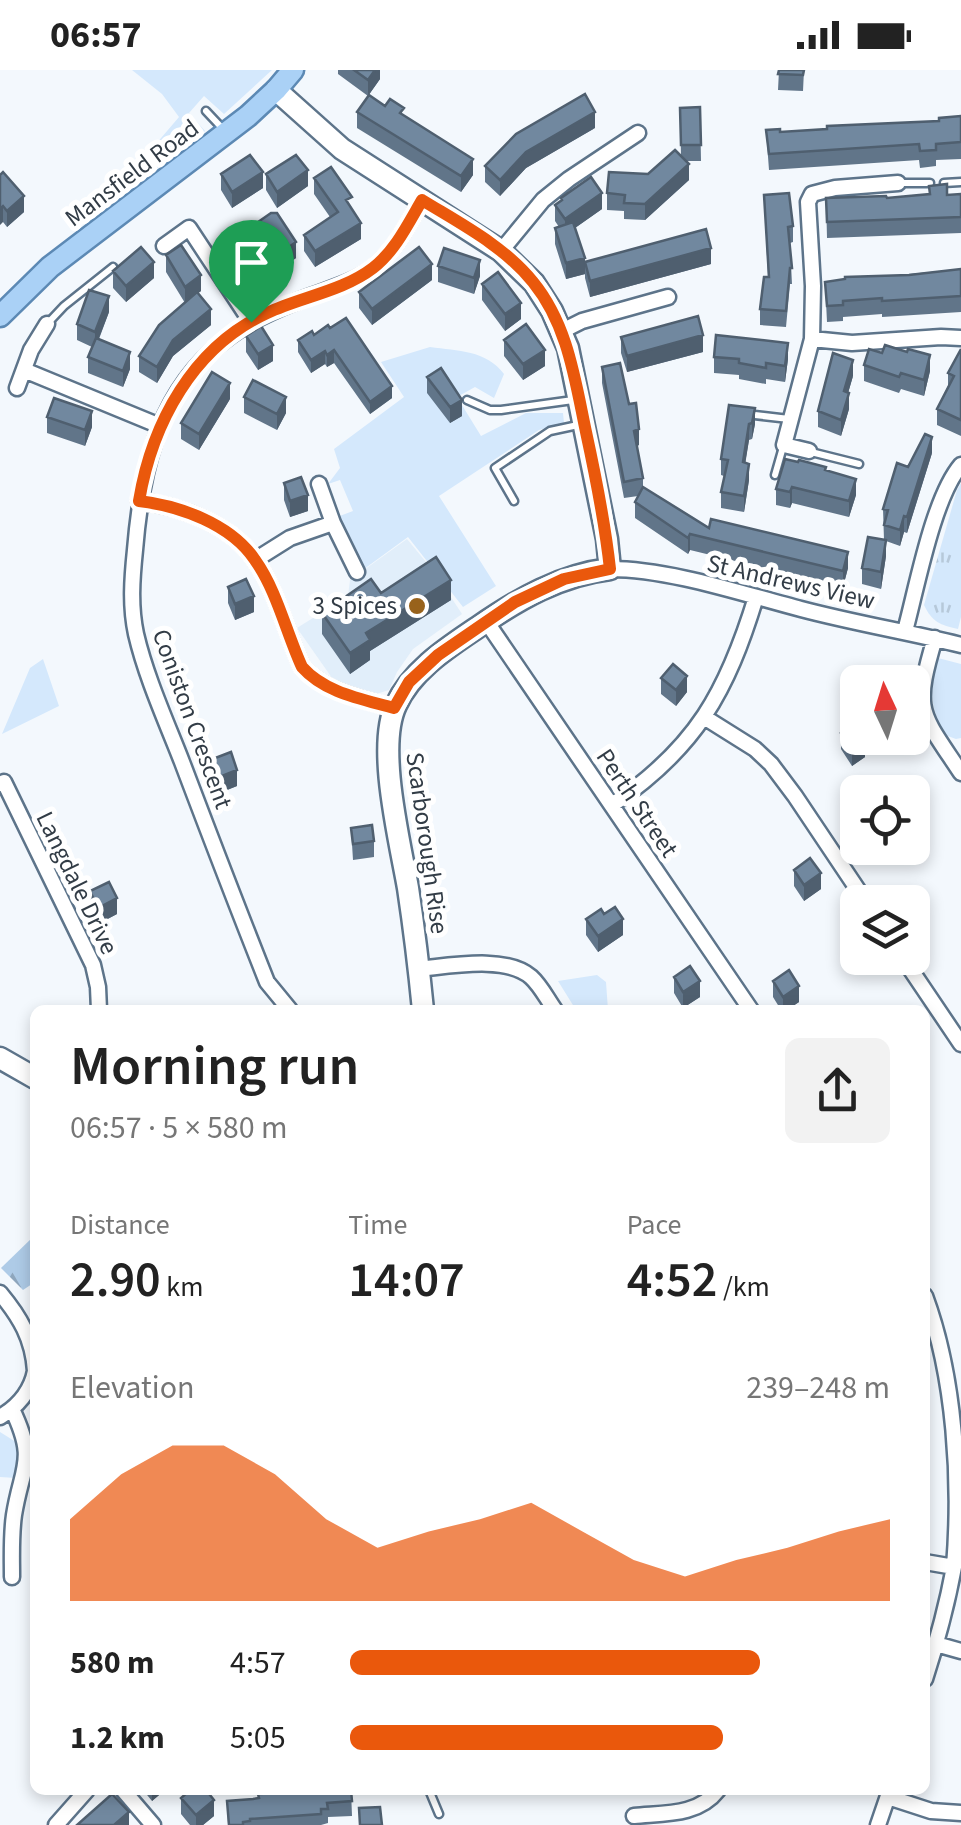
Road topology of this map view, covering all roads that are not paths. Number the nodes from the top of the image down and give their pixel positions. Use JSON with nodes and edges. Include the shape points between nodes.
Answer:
{"nodes":[{"id":1,"x":293,"y":70,"type":"edge"},
{"id":2,"x":276,"y":90,"type":"junction"},
{"id":3,"x":206,"y":111,"type":"dead end"},
{"id":4,"x":226,"y":133,"type":"junction"},
{"id":5,"x":638,"y":133,"type":"dead end"},
{"id":6,"x":898,"y":182,"type":"joint"},
{"id":7,"x":961,"y":182,"type":"edge"},
{"id":8,"x":930,"y":183,"type":"edge"},
{"id":9,"x":944,"y":183,"type":"edge"},
{"id":10,"x":422,"y":200,"type":"junction"},
{"id":11,"x":164,"y":246,"type":"dead end"},
{"id":12,"x":501,"y":250,"type":"junction"},
{"id":13,"x":113,"y":267,"type":"edge"},
{"id":14,"x":668,"y":297,"type":"dead end"},
{"id":15,"x":0,"y":316,"type":"edge"},
{"id":16,"x":251,"y":322,"type":"junction"},
{"id":17,"x":47,"y":324,"type":"joint"},
{"id":18,"x":562,"y":331,"type":"junction"},
{"id":19,"x":961,"y":338,"type":"edge"},
{"id":20,"x":812,"y":339,"type":"junction"},
{"id":21,"x":24,"y":370,"type":"junction"},
{"id":22,"x":17,"y":388,"type":"dead end"},
{"id":23,"x":580,"y":398,"type":"junction"},
{"id":24,"x":466,"y":400,"type":"edge"},
{"id":25,"x":730,"y":412,"type":"edge"},
{"id":26,"x":790,"y":419,"type":"junction"},
{"id":27,"x":584,"y":424,"type":"junction"},
{"id":28,"x":160,"y":426,"type":"junction"},
{"id":29,"x":784,"y":445,"type":"junction"},
{"id":30,"x":809,"y":451,"type":"joint"},
{"id":31,"x":858,"y":464,"type":"dead end"},
{"id":32,"x":961,"y":465,"type":"edge"},
{"id":33,"x":775,"y":475,"type":"edge"},
{"id":34,"x":319,"y":484,"type":"dead end"},
{"id":35,"x":139,"y":501,"type":"junction"},
{"id":36,"x":514,"y":502,"type":"dead end"},
{"id":37,"x":333,"y":523,"type":"junction"},
{"id":38,"x":255,"y":560,"type":"junction"},
{"id":39,"x":610,"y":569,"type":"junction"},
{"id":40,"x":358,"y":572,"type":"dead end"},
{"id":41,"x":756,"y":597,"type":"junction"},
{"id":42,"x":486,"y":621,"type":"junction"},
{"id":43,"x":905,"y":631,"type":"junction"},
{"id":44,"x":934,"y":638,"type":"junction"},
{"id":45,"x":961,"y":645,"type":"edge"},
{"id":46,"x":394,"y":708,"type":"junction"},
{"id":47,"x":704,"y":717,"type":"junction"},
{"id":48,"x":961,"y":773,"type":"edge"},
{"id":49,"x":0,"y":784,"type":"edge"},
{"id":50,"x":612,"y":805,"type":"junction"},
{"id":51,"x":855,"y":885,"type":"edge"},
{"id":52,"x":419,"y":969,"type":"junction"},
{"id":53,"x":914,"y":975,"type":"edge"},
{"id":54,"x":100,"y":1005,"type":"edge"},
{"id":55,"x":286,"y":1005,"type":"edge"},
{"id":56,"x":422,"y":1005,"type":"edge"},
{"id":57,"x":552,"y":1005,"type":"edge"},
{"id":58,"x":748,"y":1005,"type":"edge"},
{"id":59,"x":961,"y":1044,"type":"edge"},
{"id":60,"x":0,"y":1058,"type":"edge"},
{"id":61,"x":30,"y":1075,"type":"edge"},
{"id":62,"x":0,"y":1293,"type":"edge"},
{"id":63,"x":930,"y":1313,"type":"edge"},
{"id":64,"x":30,"y":1338,"type":"edge"},
{"id":65,"x":30,"y":1385,"type":"edge"},
{"id":66,"x":6,"y":1413,"type":"edge"},
{"id":67,"x":930,"y":1563,"type":"edge"},
{"id":68,"x":954,"y":1567,"type":"junction"},
{"id":69,"x":12,"y":1577,"type":"dead end"},
{"id":70,"x":936,"y":1644,"type":"junction"},
{"id":71,"x":961,"y":1651,"type":"edge"},
{"id":72,"x":930,"y":1663,"type":"edge"},
{"id":73,"x":83,"y":1795,"type":"edge"},
{"id":74,"x":128,"y":1795,"type":"edge"},
{"id":75,"x":431,"y":1795,"type":"edge"},
{"id":76,"x":712,"y":1795,"type":"edge"},
{"id":77,"x":888,"y":1795,"type":"edge"},
{"id":78,"x":893,"y":1795,"type":"edge"},
{"id":79,"x":961,"y":1813,"type":"edge"},
{"id":80,"x":440,"y":1814,"type":"dead end"},
{"id":81,"x":631,"y":1821,"type":"edge"},
{"id":82,"x":56,"y":1825,"type":"edge"},
{"id":83,"x":153,"y":1825,"type":"edge"},
{"id":84,"x":878,"y":1825,"type":"edge"}],
"edges":[{"from":1,"to":2,"type":"main road","name":"Mansfield Road"},
{"from":2,"to":4,"type":"main road","name":"Mansfield Road"},
{"from":2,"to":10,"type":"street","via":[[342,149]]},
{"from":3,"to":4,"type":"lane"},
{"from":4,"to":15,"type":"main road","name":"Mansfield Road","via":[[50,267]]},
{"from":5,"to":12,"type":"street","via":[[543,200]]},
{"from":6,"to":8,"type":"lane"},
{"from":6,"to":20,"type":"street","via":[[812,194]]},
{"from":7,"to":9,"type":"lane"},
{"from":10,"to":12,"type":"street"},
{"from":10,"to":16,"type":"street","name":"Coniston Crescent","via":[[396,244],[370,270]]},
{"from":11,"to":16,"type":"street","via":[[189,228]]},
{"from":12,"to":18,"type":"street","via":[[534,283]]},
{"from":13,"to":17,"type":"lane"},
{"from":14,"to":18,"type":"street"},
{"from":16,"to":28,"type":"street","name":"Coniston Crescent","via":[[196,367]]},
{"from":17,"to":21,"type":"street"},
{"from":18,"to":23,"type":"street"},
{"from":19,"to":20,"type":"street"},
{"from":20,"to":26,"type":"street"},
{"from":21,"to":22,"type":"street"},
{"from":21,"to":28,"type":"street"},
{"from":23,"to":24,"type":"lane","via":[[501,410]]},
{"from":23,"to":27,"type":"street"},
{"from":25,"to":26,"type":"lane"},
{"from":26,"to":29,"type":"street"},
{"from":27,"to":36,"type":"lane","via":[[550,432],[494,468]]},
{"from":27,"to":39,"type":"street"},
{"from":28,"to":35,"type":"street","name":"Coniston Crescent"},
{"from":29,"to":30,"type":"street"},
{"from":29,"to":33,"type":"lane"},
{"from":30,"to":31,"type":"lane"},
{"from":32,"to":43,"type":"street","via":[[934,524]]},
{"from":34,"to":37,"type":"street"},
{"from":35,"to":38,"type":"street","via":[[213,524]]},
{"from":35,"to":55,"type":"street","name":"Coniston Crescent","via":[[136,635],[267,982]]},
{"from":37,"to":38,"type":"street"},
{"from":37,"to":40,"type":"street"},
{"from":38,"to":46,"type":"street","via":[[310,676]]},
{"from":39,"to":41,"type":"street","name":"St Andrews View"},
{"from":39,"to":42,"type":"street","via":[[552,584]]},
{"from":41,"to":43,"type":"street","name":"St Andrews View"},
{"from":41,"to":47,"type":"street","via":[[733,666]]},
{"from":42,"to":46,"type":"street","via":[[409,682]]},
{"from":42,"to":50,"type":"street","name":"Perth Street"},
{"from":43,"to":44,"type":"street","name":"St Andrews View"},
{"from":44,"to":45,"type":"street","name":"St Andrews View"},
{"from":44,"to":48,"type":"street","via":[[922,680],[923,711]]},
{"from":46,"to":52,"type":"street","name":"Scarborough Rise","via":[[390,774]]},
{"from":47,"to":50,"type":"street","via":[[662,767]]},
{"from":47,"to":51,"type":"street","via":[[770,764]]},
{"from":49,"to":54,"type":"street","name":"Langdale Drive","via":[[92,965]]},
{"from":50,"to":58,"type":"street","name":"Perth Street"},
{"from":52,"to":56,"type":"street","name":"Scarborough Rise"},
{"from":52,"to":57,"type":"street","via":[[514,967],[536,982]]},
{"from":53,"to":59,"type":"street"},
{"from":60,"to":61,"type":"street"},
{"from":62,"to":64,"type":"street"},
{"from":63,"to":68,"type":"street","via":[[957,1440]]},
{"from":65,"to":66,"type":"street"},
{"from":66,"to":69,"type":"street","via":[[22,1431],[26,1452]]},
{"from":67,"to":68,"type":"street"},
{"from":68,"to":70,"type":"street"},
{"from":70,"to":71,"type":"street"},
{"from":70,"to":72,"type":"street"},
{"from":73,"to":82,"type":"street"},
{"from":74,"to":83,"type":"street"},
{"from":75,"to":80,"type":"lane"},
{"from":76,"to":81,"type":"street","via":[[684,1812]]},
{"from":77,"to":84,"type":"street"},
{"from":78,"to":79,"type":"street","via":[[931,1812]]}]}
